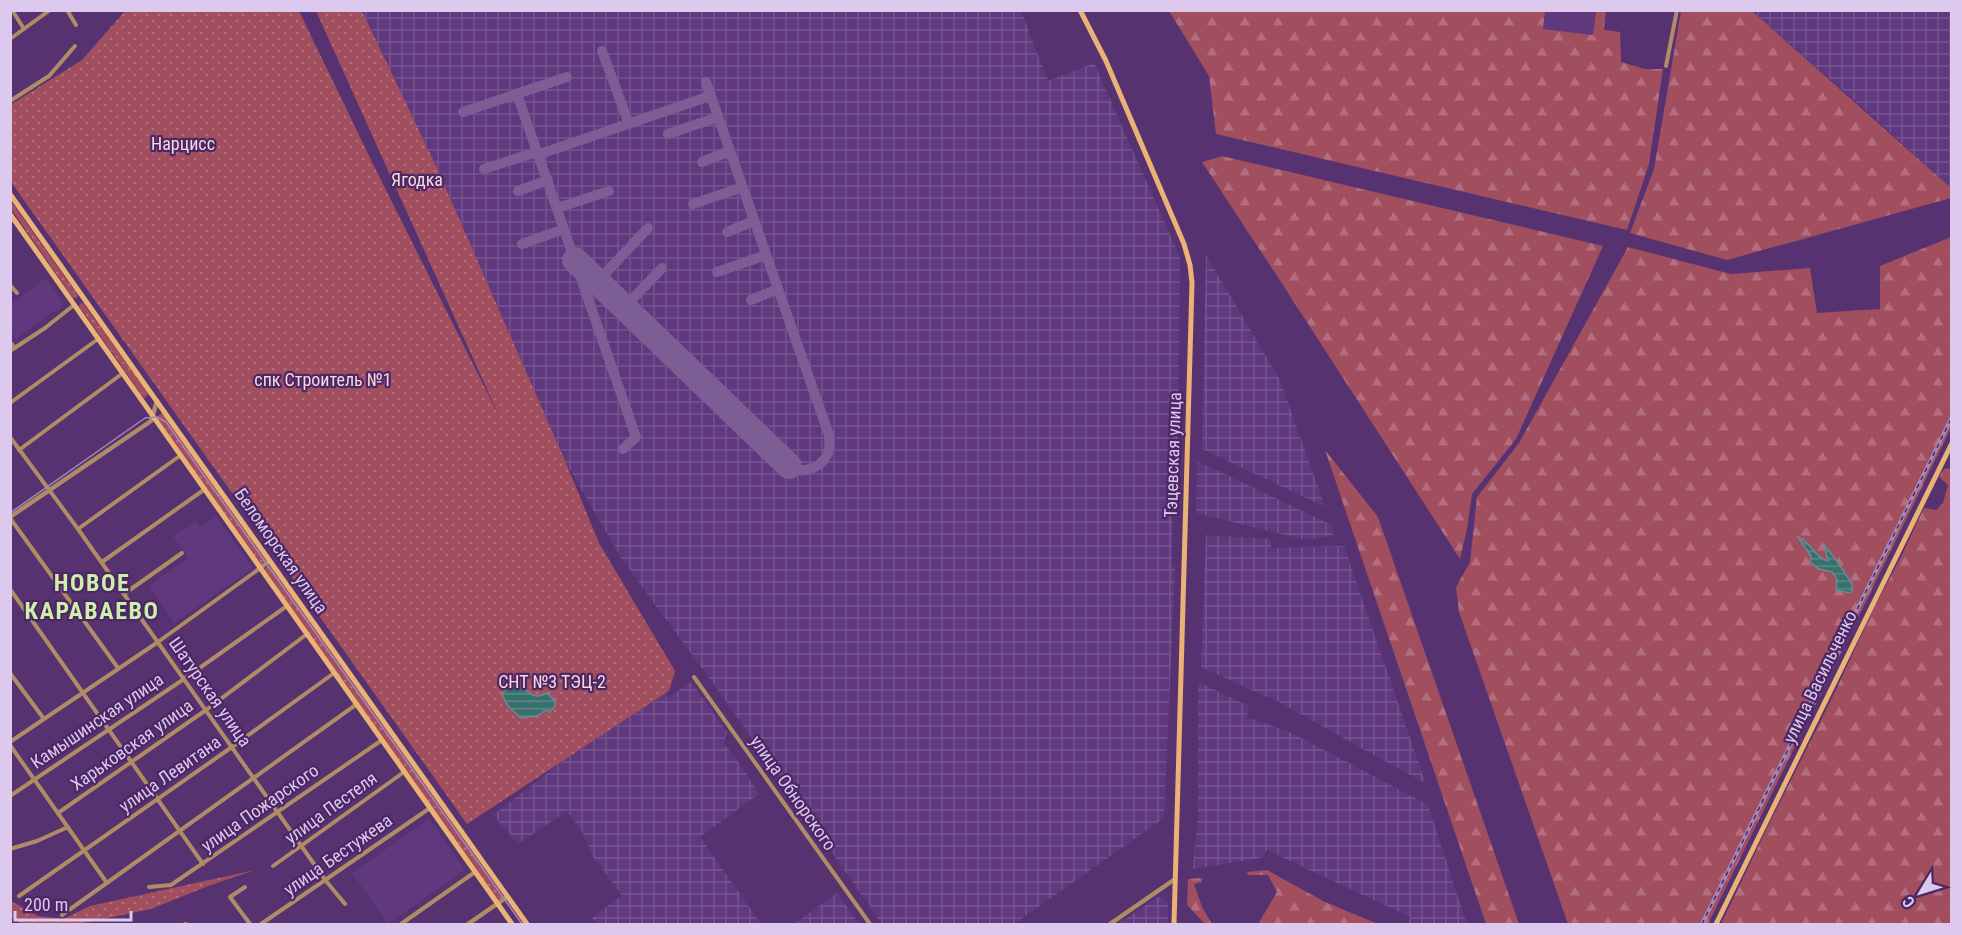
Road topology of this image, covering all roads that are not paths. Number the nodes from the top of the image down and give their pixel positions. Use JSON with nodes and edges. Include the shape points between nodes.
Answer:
{"nodes":[{"id":1,"x":12,"y":10,"type":"edge"},
{"id":2,"x":50,"y":10,"type":"edge"},
{"id":3,"x":67,"y":10,"type":"edge"},
{"id":4,"x":1080,"y":10,"type":"edge"},
{"id":5,"x":1677,"y":10,"type":"edge"},
{"id":6,"x":76,"y":25,"type":"dead end"},
{"id":7,"x":24,"y":29,"type":"junction"},
{"id":8,"x":10,"y":39,"type":"edge"},
{"id":9,"x":75,"y":46,"type":"dead end"},
{"id":10,"x":1666,"y":66,"type":"dead end"},
{"id":11,"x":10,"y":101,"type":"edge"},
{"id":12,"x":11,"y":194,"type":"edge"},
{"id":13,"x":10,"y":214,"type":"edge"},
{"id":14,"x":10,"y":285,"type":"edge"},
{"id":15,"x":17,"y":293,"type":"dead end"},
{"id":16,"x":84,"y":298,"type":"junction"},
{"id":17,"x":74,"y":305,"type":"junction"},
{"id":18,"x":98,"y":339,"type":"junction"},
{"id":19,"x":10,"y":342,"type":"edge"},
{"id":20,"x":13,"y":349,"type":"edge"},
{"id":21,"x":123,"y":373,"type":"junction"},
{"id":22,"x":157,"y":401,"type":"junction"},
{"id":23,"x":10,"y":402,"type":"edge"},
{"id":24,"x":154,"y":417,"type":"junction"},
{"id":25,"x":10,"y":437,"type":"edge"},
{"id":26,"x":1952,"y":443,"type":"edge"},
{"id":27,"x":19,"y":450,"type":"junction"},
{"id":28,"x":181,"y":454,"type":"junction"},
{"id":29,"x":205,"y":489,"type":"junction"},
{"id":30,"x":49,"y":490,"type":"junction"},
{"id":31,"x":10,"y":517,"type":"edge"},
{"id":32,"x":78,"y":529,"type":"junction"},
{"id":33,"x":182,"y":553,"type":"dead end"},
{"id":34,"x":270,"y":561,"type":"junction"},
{"id":35,"x":102,"y":562,"type":"junction"},
{"id":36,"x":261,"y":568,"type":"junction"},
{"id":37,"x":10,"y":589,"type":"edge"},
{"id":38,"x":124,"y":594,"type":"junction"},
{"id":39,"x":287,"y":606,"type":"junction"},
{"id":40,"x":307,"y":634,"type":"junction"},
{"id":41,"x":158,"y":642,"type":"junction"},
{"id":42,"x":118,"y":668,"type":"junction"},
{"id":43,"x":10,"y":673,"type":"edge"},
{"id":44,"x":335,"y":673,"type":"junction"},
{"id":45,"x":694,"y":677,"type":"dead end"},
{"id":46,"x":184,"y":679,"type":"junction"},
{"id":47,"x":83,"y":692,"type":"junction"},
{"id":48,"x":357,"y":704,"type":"junction"},
{"id":49,"x":206,"y":710,"type":"junction"},
{"id":50,"x":44,"y":719,"type":"junction"},
{"id":51,"x":109,"y":729,"type":"junction"},
{"id":52,"x":382,"y":740,"type":"junction"},
{"id":53,"x":10,"y":744,"type":"edge"},
{"id":54,"x":232,"y":747,"type":"junction"},
{"id":55,"x":131,"y":761,"type":"junction"},
{"id":56,"x":404,"y":771,"type":"junction"},
{"id":57,"x":34,"y":779,"type":"junction"},
{"id":58,"x":254,"y":779,"type":"junction"},
{"id":59,"x":10,"y":796,"type":"edge"},
{"id":60,"x":157,"y":799,"type":"junction"},
{"id":61,"x":430,"y":808,"type":"junction"},
{"id":62,"x":277,"y":811,"type":"junction"},
{"id":63,"x":58,"y":813,"type":"junction"},
{"id":64,"x":68,"y":827,"type":"junction"},
{"id":65,"x":180,"y":831,"type":"junction"},
{"id":66,"x":301,"y":845,"type":"junction"},
{"id":67,"x":10,"y":849,"type":"edge"},
{"id":68,"x":84,"y":850,"type":"junction"},
{"id":69,"x":203,"y":864,"type":"junction"},
{"id":70,"x":273,"y":866,"type":"dead end"},
{"id":71,"x":475,"y":872,"type":"junction"},
{"id":72,"x":1176,"y":879,"type":"junction"},
{"id":73,"x":326,"y":881,"type":"junction"},
{"id":74,"x":107,"y":883,"type":"junction"},
{"id":75,"x":149,"y":887,"type":"dead end"},
{"id":76,"x":245,"y":887,"type":"dead end"},
{"id":77,"x":19,"y":896,"type":"dead end"},
{"id":78,"x":507,"y":897,"type":"junction"},
{"id":79,"x":345,"y":904,"type":"dead end"},
{"id":80,"x":498,"y":904,"type":"junction"},
{"id":81,"x":62,"y":915,"type":"dead end"},
{"id":82,"x":250,"y":924,"type":"edge"},
{"id":83,"x":261,"y":924,"type":"edge"},
{"id":84,"x":401,"y":924,"type":"edge"},
{"id":85,"x":468,"y":924,"type":"edge"},
{"id":86,"x":512,"y":924,"type":"edge"},
{"id":87,"x":527,"y":924,"type":"edge"},
{"id":88,"x":870,"y":924,"type":"edge"},
{"id":89,"x":1110,"y":924,"type":"edge"},
{"id":90,"x":1174,"y":924,"type":"edge"},
{"id":91,"x":1716,"y":924,"type":"edge"}],
"edges":[{"from":1,"to":7,"type":"street"},
{"from":2,"to":7,"type":"street"},
{"from":3,"to":6,"type":"street"},
{"from":4,"to":72,"type":"main road","name":"Тэцевская улица","via":[[1106,61],[1184,244],[1192,283]]},
{"from":5,"to":10,"type":"street"},
{"from":7,"to":8,"type":"street"},
{"from":9,"to":11,"type":"street","via":[[49,76]]},
{"from":12,"to":16,"type":"main road","name":"Беломорская улица"},
{"from":13,"to":17,"type":"main road","name":"Беломорская улица"},
{"from":14,"to":15,"type":"street"},
{"from":16,"to":17,"type":"main road"},
{"from":16,"to":22,"type":"main road","name":"Беломорская улица"},
{"from":17,"to":18,"type":"main road","name":"Беломорская улица"},
{"from":17,"to":20,"type":"street"},
{"from":18,"to":21,"type":"main road","name":"Беломорская улица"},
{"from":18,"to":23,"type":"street"},
{"from":19,"to":20,"type":"street"},
{"from":21,"to":24,"type":"main road","name":"Беломорская улица"},
{"from":21,"to":27,"type":"street"},
{"from":22,"to":24,"type":"street"},
{"from":22,"to":34,"type":"main road","name":"Беломорская улица"},
{"from":24,"to":28,"type":"main road","name":"Беломорская улица"},
{"from":24,"to":30,"type":"street"},
{"from":25,"to":27,"type":"street","name":"Шатурская улица"},
{"from":26,"to":91,"type":"main road","name":"улица Васильченко"},
{"from":27,"to":30,"type":"street","name":"Шатурская улица"},
{"from":28,"to":29,"type":"main road","name":"Беломорская улица"},
{"from":28,"to":32,"type":"street"},
{"from":29,"to":35,"type":"street"},
{"from":29,"to":36,"type":"main road","name":"Беломорская улица"},
{"from":30,"to":31,"type":"street"},
{"from":30,"to":32,"type":"street","name":"Шатурская улица"},
{"from":31,"to":42,"type":"street"},
{"from":32,"to":35,"type":"street","name":"Шатурская улица"},
{"from":33,"to":38,"type":"street"},
{"from":34,"to":36,"type":"street"},
{"from":34,"to":78,"type":"main road","name":"Беломорская улица"},
{"from":35,"to":38,"type":"street","name":"Шатурская улица"},
{"from":36,"to":39,"type":"main road","name":"Беломорская улица"},
{"from":36,"to":41,"type":"street"},
{"from":37,"to":47,"type":"street"},
{"from":38,"to":41,"type":"street","name":"Шатурская улица"},
{"from":39,"to":40,"type":"main road","name":"Беломорская улица"},
{"from":39,"to":46,"type":"street","name":"Камышинская улица"},
{"from":40,"to":44,"type":"main road","name":"Беломорская улица"},
{"from":40,"to":49,"type":"street","name":"Харьковская улица"},
{"from":41,"to":42,"type":"street"},
{"from":41,"to":46,"type":"street","name":"Шатурская улица"},
{"from":42,"to":47,"type":"street"},
{"from":43,"to":50,"type":"street"},
{"from":44,"to":48,"type":"main road","name":"Беломорская улица"},
{"from":44,"to":54,"type":"street","name":"улица Левитана"},
{"from":45,"to":88,"type":"street","name":"улица Обнорского"},
{"from":46,"to":49,"type":"street","name":"Шатурская улица"},
{"from":46,"to":51,"type":"street","name":"Камышинская улица"},
{"from":47,"to":50,"type":"street"},
{"from":47,"to":51,"type":"street"},
{"from":48,"to":52,"type":"main road","name":"Беломорская улица"},
{"from":48,"to":58,"type":"street"},
{"from":49,"to":54,"type":"street","name":"Шатурская улица"},
{"from":49,"to":55,"type":"street","name":"Харьковская улица"},
{"from":50,"to":53,"type":"street"},
{"from":51,"to":55,"type":"street"},
{"from":51,"to":57,"type":"street","name":"Камышинская улица"},
{"from":52,"to":56,"type":"main road","name":"Беломорская улица"},
{"from":52,"to":62,"type":"street","name":"улица Пожарского"},
{"from":53,"to":57,"type":"street"},
{"from":54,"to":58,"type":"street","name":"Шатурская улица"},
{"from":54,"to":60,"type":"street","name":"улица Левитана"},
{"from":55,"to":60,"type":"street"},
{"from":55,"to":63,"type":"street","name":"Харьковская улица"},
{"from":56,"to":61,"type":"main road","name":"Беломорская улица"},
{"from":56,"to":66,"type":"street","name":"улица Пестеля"},
{"from":57,"to":59,"type":"street","name":"Камышинская улица"},
{"from":57,"to":63,"type":"street"},
{"from":58,"to":62,"type":"street","name":"Шатурская улица"},
{"from":58,"to":65,"type":"street"},
{"from":60,"to":65,"type":"street"},
{"from":60,"to":68,"type":"street","name":"улица Левитана"},
{"from":61,"to":71,"type":"main road","name":"Беломорская улица"},
{"from":61,"to":73,"type":"street","name":"улица Бестужева"},
{"from":62,"to":66,"type":"street","name":"Шатурская улица"},
{"from":62,"to":69,"type":"street","name":"улица Пожарского"},
{"from":63,"to":64,"type":"street"},
{"from":64,"to":67,"type":"street"},
{"from":64,"to":68,"type":"street"},
{"from":65,"to":69,"type":"street"},
{"from":65,"to":74,"type":"street"},
{"from":66,"to":70,"type":"street","name":"улица Пестеля"},
{"from":66,"to":73,"type":"street","name":"Шатурская улица"},
{"from":68,"to":74,"type":"street"},
{"from":68,"to":77,"type":"street","name":"улица Левитана"},
{"from":69,"to":75,"type":"street","name":"улица Пожарского","via":[[171,885]]},
{"from":71,"to":80,"type":"main road","name":"Беломорская улица"},
{"from":71,"to":84,"type":"street"},
{"from":72,"to":89,"type":"street"},
{"from":72,"to":90,"type":"main road","name":"Тэцевская улица"},
{"from":73,"to":79,"type":"street","name":"Шатурская улица"},
{"from":73,"to":83,"type":"street","name":"улица Бестужева"},
{"from":74,"to":81,"type":"street"},
{"from":76,"to":82,"type":"street","via":[[230,897]]},
{"from":78,"to":80,"type":"street"},
{"from":78,"to":87,"type":"main road","name":"Беломорская улица"},
{"from":80,"to":85,"type":"street"},
{"from":80,"to":86,"type":"main road","name":"Беломорская улица"}]}
